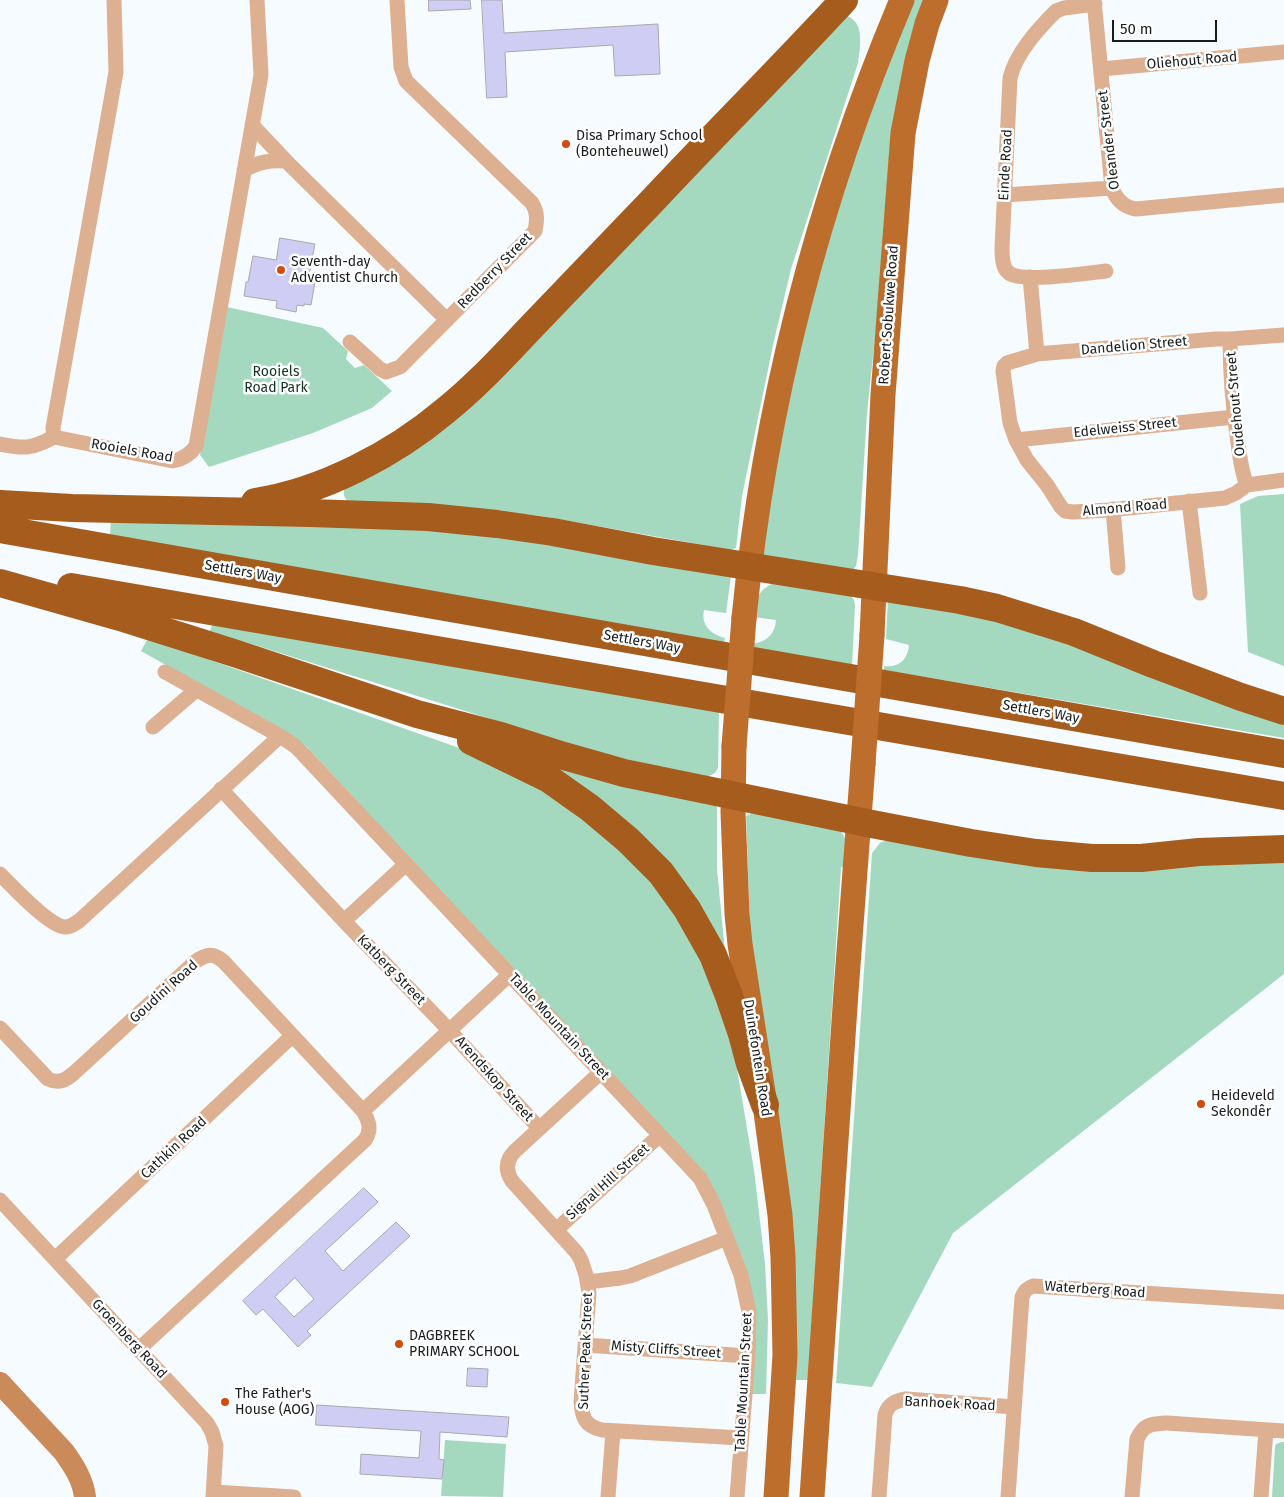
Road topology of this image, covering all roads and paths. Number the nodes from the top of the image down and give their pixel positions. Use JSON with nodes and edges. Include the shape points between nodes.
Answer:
{"nodes":[{"id":1,"x":114,"y":0,"type":"edge"},
{"id":2,"x":257,"y":0,"type":"edge"},
{"id":3,"x":397,"y":0,"type":"edge"},
{"id":4,"x":844,"y":0,"type":"edge"},
{"id":5,"x":902,"y":0,"type":"edge"},
{"id":6,"x":936,"y":0,"type":"edge"},
{"id":7,"x":1094,"y":2,"type":"edge"},
{"id":8,"x":1284,"y":52,"type":"edge"},
{"id":9,"x":1101,"y":69,"type":"junction"},
{"id":10,"x":252,"y":126,"type":"junction"},
{"id":11,"x":286,"y":161,"type":"junction"},
{"id":12,"x":244,"y":170,"type":"junction"},
{"id":13,"x":1112,"y":188,"type":"junction"},
{"id":14,"x":1004,"y":195,"type":"junction"},
{"id":15,"x":1284,"y":195,"type":"edge"},
{"id":16,"x":1106,"y":271,"type":"dead end"},
{"id":17,"x":1030,"y":278,"type":"junction"},
{"id":18,"x":447,"y":320,"type":"junction"},
{"id":19,"x":1284,"y":335,"type":"edge"},
{"id":20,"x":1230,"y":339,"type":"junction"},
{"id":21,"x":350,"y":342,"type":"dead end"},
{"id":22,"x":1037,"y":354,"type":"junction"},
{"id":23,"x":1003,"y":371,"type":"joint"},
{"id":24,"x":1234,"y":417,"type":"junction"},
{"id":25,"x":54,"y":437,"type":"junction"},
{"id":26,"x":1016,"y":440,"type":"junction"},
{"id":27,"x":0,"y":444,"type":"edge"},
{"id":28,"x":1284,"y":480,"type":"edge"},
{"id":29,"x":1247,"y":485,"type":"junction"},
{"id":30,"x":1189,"y":502,"type":"junction"},
{"id":31,"x":0,"y":504,"type":"edge"},
{"id":32,"x":1113,"y":509,"type":"junction"},
{"id":33,"x":194,"y":511,"type":"junction"},
{"id":34,"x":0,"y":529,"type":"edge"},
{"id":35,"x":750,"y":566,"type":"junction"},
{"id":36,"x":1118,"y":568,"type":"dead end"},
{"id":37,"x":0,"y":575,"type":"edge"},
{"id":38,"x":0,"y":583,"type":"edge"},
{"id":39,"x":874,"y":587,"type":"junction"},
{"id":40,"x":1200,"y":593,"type":"dead end"},
{"id":41,"x":166,"y":672,"type":"dead end"},
{"id":42,"x":196,"y":690,"type":"junction"},
{"id":43,"x":1284,"y":712,"type":"edge"},
{"id":44,"x":417,"y":714,"type":"junction"},
{"id":45,"x":153,"y":728,"type":"dead end"},
{"id":46,"x":280,"y":736,"type":"junction"},
{"id":47,"x":1284,"y":754,"type":"edge"},
{"id":48,"x":222,"y":789,"type":"junction"},
{"id":49,"x":732,"y":796,"type":"junction"},
{"id":50,"x":1284,"y":796,"type":"edge"},
{"id":51,"x":859,"y":821,"type":"junction"},
{"id":52,"x":1284,"y":849,"type":"edge"},
{"id":53,"x":406,"y":864,"type":"junction"},
{"id":54,"x":0,"y":874,"type":"edge"},
{"id":55,"x":344,"y":921,"type":"junction"},
{"id":56,"x":509,"y":975,"type":"junction"},
{"id":57,"x":0,"y":1028,"type":"edge"},
{"id":58,"x":450,"y":1031,"type":"junction"},
{"id":59,"x":292,"y":1036,"type":"junction"},
{"id":60,"x":601,"y":1072,"type":"junction"},
{"id":61,"x":765,"y":1104,"type":"junction"},
{"id":62,"x":363,"y":1111,"type":"junction"},
{"id":63,"x":538,"y":1128,"type":"junction"},
{"id":64,"x":660,"y":1135,"type":"junction"},
{"id":65,"x":0,"y":1200,"type":"edge"},
{"id":66,"x":556,"y":1230,"type":"junction"},
{"id":67,"x":727,"y":1238,"type":"junction"},
{"id":68,"x":55,"y":1260,"type":"junction"},
{"id":69,"x":588,"y":1282,"type":"junction"},
{"id":70,"x":1284,"y":1302,"type":"edge"},
{"id":71,"x":585,"y":1345,"type":"junction"},
{"id":72,"x":138,"y":1350,"type":"junction"},
{"id":73,"x":748,"y":1356,"type":"junction"},
{"id":74,"x":0,"y":1383,"type":"edge"},
{"id":75,"x":1014,"y":1407,"type":"junction"},
{"id":76,"x":1266,"y":1430,"type":"junction"},
{"id":77,"x":613,"y":1431,"type":"junction"},
{"id":78,"x":1284,"y":1431,"type":"edge"},
{"id":79,"x":742,"y":1438,"type":"junction"},
{"id":80,"x":214,"y":1494,"type":"edge"},
{"id":81,"x":85,"y":1497,"type":"edge"},
{"id":82,"x":294,"y":1497,"type":"edge"},
{"id":83,"x":608,"y":1497,"type":"edge"},
{"id":84,"x":737,"y":1497,"type":"edge"},
{"id":85,"x":776,"y":1497,"type":"edge"},
{"id":86,"x":812,"y":1497,"type":"edge"},
{"id":87,"x":879,"y":1497,"type":"edge"},
{"id":88,"x":1008,"y":1497,"type":"edge"},
{"id":89,"x":1132,"y":1497,"type":"edge"},
{"id":90,"x":1261,"y":1497,"type":"edge"}],
"edges":[{"from":1,"to":25,"type":"street","via":[[116,72]]},
{"from":2,"to":10,"type":"street","name":"Rooiels Road","via":[[261,75]]},
{"from":3,"to":18,"type":"street","name":"Redberry Street","via":[[401,67],[406,81],[532,203],[537,214],[535,231]]},
{"from":4,"to":33,"type":"highway","via":[[484,376],[428,425],[377,458],[325,482],[260,501]]},
{"from":5,"to":35,"type":"main road","via":[[843,154],[810,262],[767,451]]},
{"from":6,"to":39,"type":"main road","name":"Robert Sobukwe Road","via":[[917,61],[902,133],[883,395]]},
{"from":7,"to":9,"type":"street","name":"Oleander Street"},
{"from":7,"to":14,"type":"street","name":"Einde Road","via":[[1056,11],[1023,49],[1012,68]]},
{"from":8,"to":9,"type":"street","name":"Oliehout Road"},
{"from":9,"to":13,"type":"street","name":"Oleander Street"},
{"from":10,"to":11,"type":"street","name":"Redberry Street"},
{"from":10,"to":12,"type":"street","name":"Rooiels Road"},
{"from":11,"to":12,"type":"street","via":[[265,161]]},
{"from":11,"to":18,"type":"street","name":"Redberry Street"},
{"from":12,"to":25,"type":"street","name":"Rooiels Road","via":[[196,446],[184,458],[173,460]]},
{"from":13,"to":14,"type":"street"},
{"from":13,"to":15,"type":"street","name":"Oleander Street","via":[[1121,203],[1136,209]]},
{"from":14,"to":17,"type":"street","name":"Einde Road","via":[[1002,248],[1005,266],[1017,277]]},
{"from":16,"to":17,"type":"street"},
{"from":17,"to":22,"type":"street"},
{"from":18,"to":21,"type":"street","via":[[395,370],[386,372],[380,369]]},
{"from":19,"to":20,"type":"street","name":"Oudehout Street"},
{"from":20,"to":22,"type":"street","name":"Dandelion Street"},
{"from":20,"to":24,"type":"street","name":"Oudehout Street"},
{"from":22,"to":23,"type":"street","name":"Dandelion Street","via":[[1007,363]]},
{"from":23,"to":26,"type":"street","name":"Almond Road","via":[[1010,423]]},
{"from":24,"to":26,"type":"street","name":"Edelweiss Street"},
{"from":24,"to":29,"type":"street","name":"Oudehout Street"},
{"from":25,"to":27,"type":"street","via":[[33,447]]},
{"from":26,"to":32,"type":"street","name":"Almond Road","via":[[1061,508],[1073,512]]},
{"from":28,"to":29,"type":"street"},
{"from":29,"to":30,"type":"street","name":"Almond Road","via":[[1224,498]]},
{"from":30,"to":32,"type":"street","name":"Almond Road"},
{"from":30,"to":40,"type":"street"},
{"from":31,"to":33,"type":"highway"},
{"from":32,"to":36,"type":"street"},
{"from":33,"to":35,"type":"highway","via":[[428,517],[553,532]]},
{"from":34,"to":47,"type":"highway","name":"Settlers Way"},
{"from":35,"to":39,"type":"highway"},
{"from":35,"to":49,"type":"main road","name":"Duinefontein Road","bridge":true},
{"from":37,"to":50,"type":"highway"},
{"from":38,"to":44,"type":"highway","via":[[120,617]]},
{"from":39,"to":43,"type":"highway","via":[[960,600],[1037,619]]},
{"from":39,"to":51,"type":"main road","name":"Robert Sobukwe Road","bridge":true},
{"from":41,"to":42,"type":"street","name":"Table Mountain Street"},
{"from":42,"to":45,"type":"street"},
{"from":42,"to":46,"type":"street","name":"Table Mountain Street"},
{"from":44,"to":49,"type":"highway","via":[[624,773]]},
{"from":44,"to":61,"type":"highway","via":[[549,779],[590,808],[661,873],[687,909],[713,955]]},
{"from":46,"to":48,"type":"street"},
{"from":46,"to":53,"type":"street","name":"Table Mountain Street","via":[[303,754]]},
{"from":48,"to":54,"type":"street","via":[[72,926],[56,925],[46,918]]},
{"from":48,"to":55,"type":"street","name":"Katberg Street"},
{"from":49,"to":51,"type":"highway"},
{"from":49,"to":61,"type":"main road","name":"Duinefontein Road","via":[[740,944]]},
{"from":51,"to":52,"type":"highway","via":[[1036,853],[1092,858]]},
{"from":51,"to":86,"type":"main road"},
{"from":53,"to":55,"type":"street"},
{"from":53,"to":56,"type":"street","name":"Table Mountain Street"},
{"from":55,"to":58,"type":"street","name":"Katberg Street"},
{"from":56,"to":58,"type":"street"},
{"from":56,"to":60,"type":"street","name":"Table Mountain Street"},
{"from":57,"to":59,"type":"street","name":"Goudini Road","via":[[48,1079],[63,1081],[195,962],[214,955]]},
{"from":58,"to":62,"type":"street"},
{"from":58,"to":63,"type":"street","name":"Arendskop Street"},
{"from":59,"to":62,"type":"street","name":"Goudini Road"},
{"from":59,"to":68,"type":"street","name":"Cathkin Road"},
{"from":60,"to":63,"type":"street","name":"Suther Peak Street"},
{"from":60,"to":64,"type":"street","name":"Table Mountain Street"},
{"from":61,"to":85,"type":"main road","name":"Duinefontein Road","via":[[780,1215],[786,1316]]},
{"from":62,"to":72,"type":"street","via":[[369,1126],[365,1140]]},
{"from":63,"to":66,"type":"street","name":"Suther Peak Street","via":[[511,1155],[507,1170],[512,1181]]},
{"from":64,"to":66,"type":"street","name":"Signal Hill Street"},
{"from":64,"to":67,"type":"street","name":"Table Mountain Street","via":[[700,1178]]},
{"from":65,"to":68,"type":"street","name":"Groenberg Road"},
{"from":66,"to":69,"type":"street","name":"Suther Peak Street","via":[[582,1260]]},
{"from":67,"to":69,"type":"street","via":[[630,1276]]},
{"from":67,"to":73,"type":"street","name":"Table Mountain Street","via":[[748,1304]]},
{"from":68,"to":72,"type":"street","name":"Groenberg Road"},
{"from":69,"to":71,"type":"street","name":"Suther Peak Street"},
{"from":70,"to":75,"type":"street","name":"Waterberg Road","via":[[1033,1286],[1022,1297]]},
{"from":71,"to":73,"type":"street","name":"Misty Cliffs Street"},
{"from":71,"to":77,"type":"street","name":"Suther Peak Street","via":[[581,1401],[584,1419],[594,1428]]},
{"from":72,"to":80,"type":"street","name":"Groenberg Road","via":[[212,1432],[216,1446]]},
{"from":73,"to":79,"type":"street","name":"Table Mountain Street"},
{"from":74,"to":81,"type":"street","via":[[64,1452],[79,1477]]},
{"from":75,"to":87,"type":"street","name":"Banhoek Road","via":[[906,1399],[894,1403],[885,1415]]},
{"from":75,"to":88,"type":"street","name":"Waterberg Road"},
{"from":76,"to":78,"type":"street"},
{"from":76,"to":89,"type":"street","via":[[1152,1424],[1140,1432],[1137,1439]]},
{"from":76,"to":90,"type":"street"},
{"from":77,"to":79,"type":"street","name":"Suther Peak Street"},
{"from":77,"to":83,"type":"street"},
{"from":79,"to":84,"type":"street","name":"Table Mountain Street"},
{"from":80,"to":82,"type":"street"}]}
